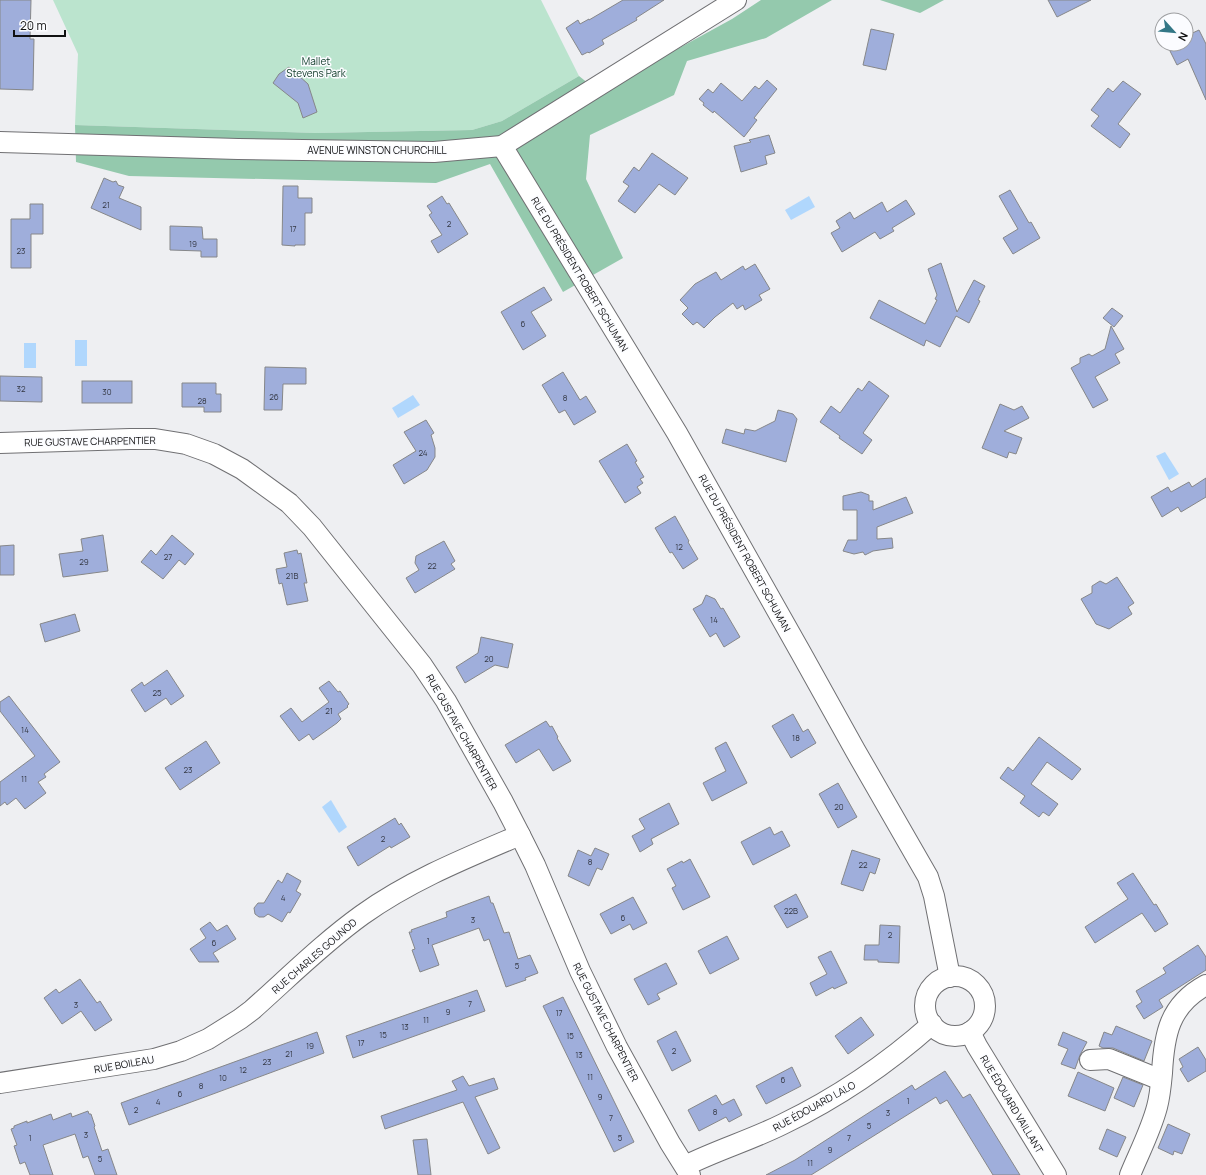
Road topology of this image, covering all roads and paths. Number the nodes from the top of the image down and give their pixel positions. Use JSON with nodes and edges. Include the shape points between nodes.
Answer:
{"nodes":[{"id":1,"x":736,"y":0,"type":"edge"},
{"id":2,"x":0,"y":142,"type":"edge"},
{"id":3,"x":502,"y":146,"type":"junction"},
{"id":4,"x":0,"y":443,"type":"edge"},
{"id":5,"x":520,"y":835,"type":"junction"},
{"id":6,"x":950,"y":977,"type":"junction"},
{"id":7,"x":1206,"y":985,"type":"edge"},
{"id":8,"x":240,"y":1020,"type":"joint"},
{"id":9,"x":932,"y":1024,"type":"junction"},
{"id":10,"x":970,"y":1032,"type":"junction"},
{"id":11,"x":1090,"y":1060,"type":"dead end"},
{"id":12,"x":1161,"y":1080,"type":"junction"},
{"id":13,"x":0,"y":1083,"type":"edge"},
{"id":14,"x":687,"y":1171,"type":"edge"},
{"id":15,"x":1056,"y":1175,"type":"edge"},
{"id":16,"x":1130,"y":1175,"type":"edge"}],
"edges":[{"from":1,"to":3,"type":"street","name":"AVENUE WINSTON CHURCHILL"},
{"from":2,"to":3,"type":"street","name":"AVENUE WINSTON CHURCHILL","via":[[434,152]]},
{"from":3,"to":6,"type":"street","name":"RUE DU PRÉSIDENT ROBERT SCHUMAN","via":[[677,433],[928,877]]},
{"from":4,"to":5,"type":"street","name":"RUE GUSTAVE CHARPENTIER","via":[[130,439],[170,441],[221,457],[289,503],[324,541],[430,676]]},
{"from":5,"to":8,"type":"street","name":"RUE CHARLES GOUNOD","via":[[423,878],[363,914],[322,946]]},
{"from":5,"to":14,"type":"street","name":"RUE GUSTAVE CHARPENTIER","via":[[587,988],[640,1090]]},
{"from":6,"to":9,"type":"street","via":[[934,985],[928,996],[926,1009]]},
{"from":6,"to":10,"type":"street","via":[[959,976],[972,981],[983,995],[984,1014]]},
{"from":7,"to":12,"type":"street","via":[[1187,997],[1173,1016],[1164,1045]]},
{"from":8,"to":13,"type":"street","name":"RUE BOILEAU","via":[[208,1039],[154,1059]]},
{"from":9,"to":10,"type":"street","via":[[950,1035]]},
{"from":9,"to":14,"type":"street","name":"RUE ÉDOUARD LALO","via":[[880,1067],[842,1092],[784,1124],[702,1157]]},
{"from":10,"to":15,"type":"street","name":"RUE ÉDOUARD VAILLANT"},
{"from":11,"to":12,"type":"street","via":[[1109,1059]]},
{"from":12,"to":16,"type":"street","via":[[1157,1106]]}]}
